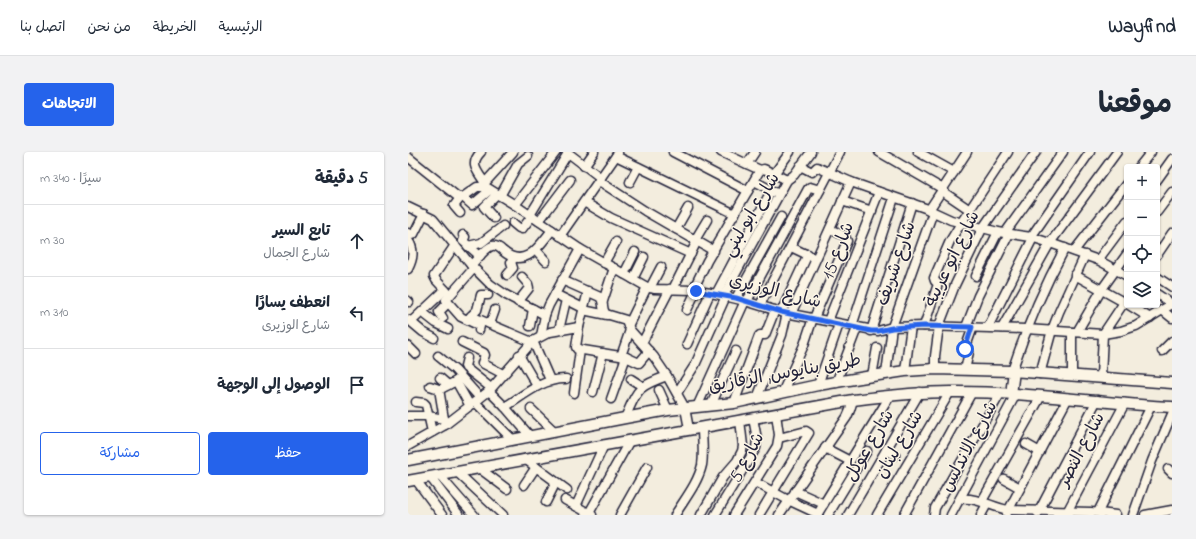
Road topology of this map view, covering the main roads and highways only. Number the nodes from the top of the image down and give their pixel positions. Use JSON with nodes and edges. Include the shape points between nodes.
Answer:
{"nodes":[{"id":1,"x":1013,"y":371,"type":"junction"},
{"id":2,"x":1172,"y":383,"type":"edge"},
{"id":3,"x":1014,"y":394,"type":"junction"},
{"id":4,"x":1172,"y":407,"type":"edge"},
{"id":5,"x":408,"y":460,"type":"edge"},
{"id":6,"x":412,"y":481,"type":"edge"}],
"edges":[{"from":1,"to":2,"type":"main road","name":"طريق بنايوس, الزقازيق"},
{"from":1,"to":3,"type":"main road"},
{"from":1,"to":5,"type":"main road","name":"طريق بنايوس, الزقازيق","via":[[905,371],[734,403],[668,410]]},
{"from":3,"to":4,"type":"main road","name":"طريق بنايوس, الزقازيق"},
{"from":3,"to":6,"type":"main road","name":"طريق بنايوس, الزقازيق","via":[[920,392],[853,400]]}]}
